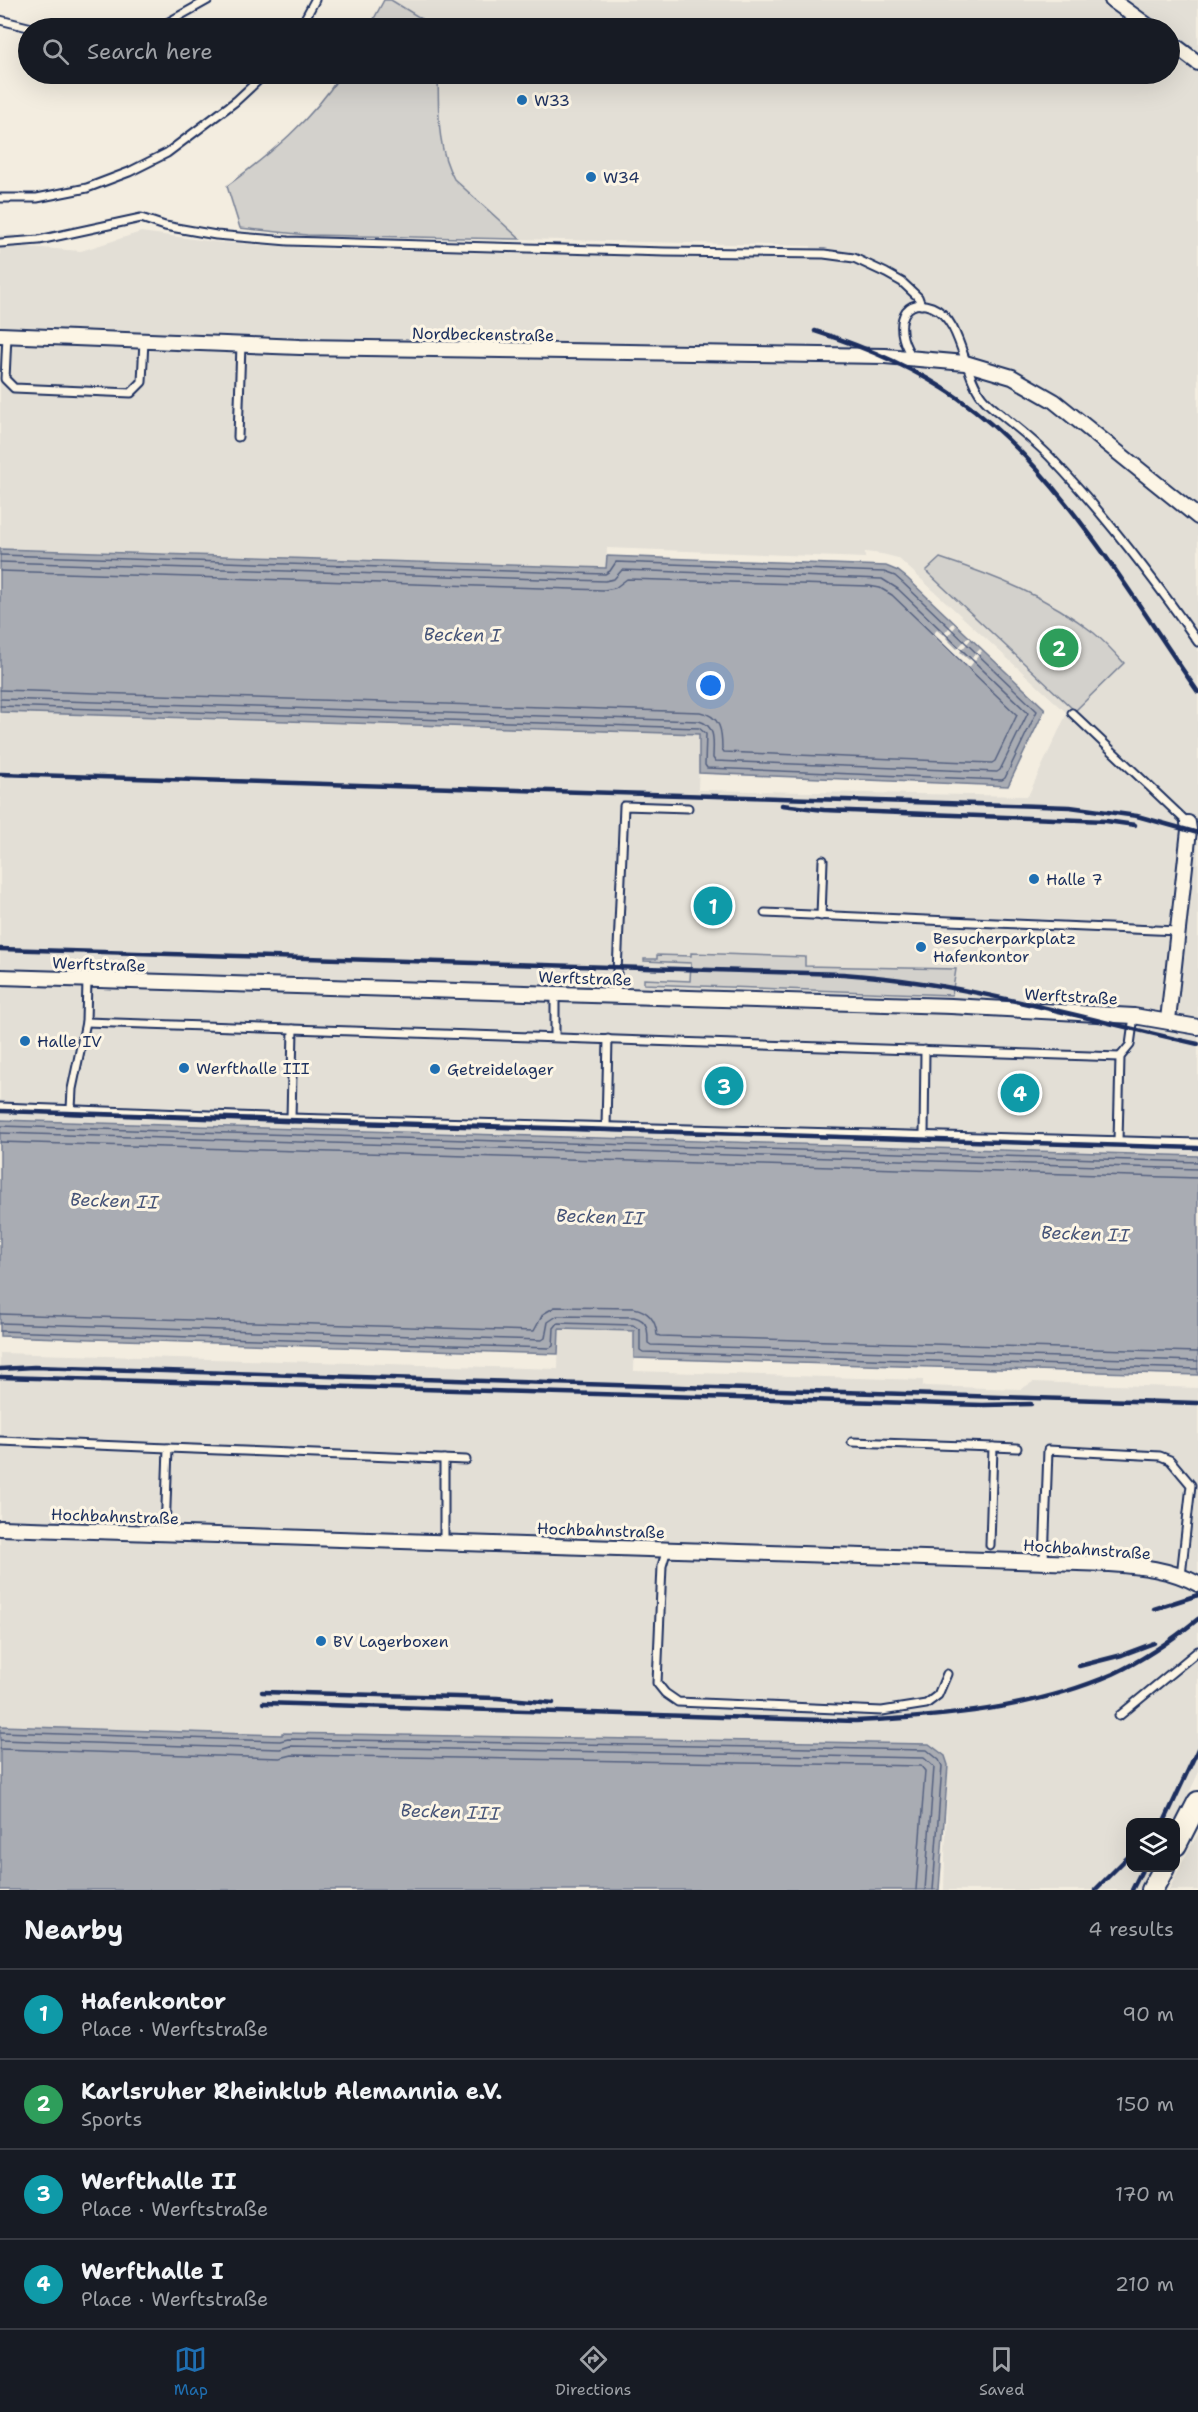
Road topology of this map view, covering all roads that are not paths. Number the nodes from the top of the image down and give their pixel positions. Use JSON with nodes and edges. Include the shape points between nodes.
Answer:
{"nodes":[{"id":1,"x":208,"y":0,"type":"edge"},
{"id":2,"x":315,"y":0,"type":"edge"},
{"id":3,"x":1112,"y":0,"type":"edge"},
{"id":4,"x":176,"y":18,"type":"edge"},
{"id":5,"x":305,"y":18,"type":"edge"},
{"id":6,"x":1137,"y":18,"type":"edge"},
{"id":7,"x":0,"y":20,"type":"edge"},
{"id":8,"x":18,"y":24,"type":"edge"},
{"id":9,"x":1180,"y":50,"type":"edge"},
{"id":10,"x":1198,"y":63,"type":"edge"},
{"id":11,"x":254,"y":84,"type":"edge"},
{"id":12,"x":0,"y":198,"type":"edge"},
{"id":13,"x":0,"y":243,"type":"edge"},
{"id":14,"x":921,"y":305,"type":"junction"},
{"id":15,"x":3,"y":335,"type":"edge"},
{"id":16,"x":144,"y":340,"type":"junction"},
{"id":17,"x":241,"y":344,"type":"junction"},
{"id":18,"x":913,"y":357,"type":"junction"},
{"id":19,"x":964,"y":363,"type":"junction"},
{"id":20,"x":237,"y":437,"type":"dead end"},
{"id":21,"x":1198,"y":517,"type":"edge"},
{"id":22,"x":1198,"y":642,"type":"edge"},
{"id":23,"x":1072,"y":713,"type":"dead end"},
{"id":24,"x":688,"y":808,"type":"dead end"},
{"id":25,"x":1188,"y":823,"type":"joint"},
{"id":26,"x":823,"y":860,"type":"dead end"},
{"id":27,"x":765,"y":913,"type":"dead end"},
{"id":28,"x":821,"y":916,"type":"junction"},
{"id":29,"x":1178,"y":931,"type":"junction"},
{"id":30,"x":0,"y":977,"type":"edge"},
{"id":31,"x":87,"y":980,"type":"junction"},
{"id":32,"x":555,"y":993,"type":"junction"},
{"id":33,"x":616,"y":996,"type":"junction"},
{"id":34,"x":1134,"y":1016,"type":"junction"},
{"id":35,"x":1168,"y":1020,"type":"junction"},
{"id":36,"x":86,"y":1022,"type":"junction"},
{"id":37,"x":1198,"y":1027,"type":"edge"},
{"id":38,"x":293,"y":1029,"type":"junction"},
{"id":39,"x":555,"y":1037,"type":"junction"},
{"id":40,"x":608,"y":1039,"type":"junction"},
{"id":41,"x":926,"y":1050,"type":"junction"},
{"id":42,"x":1120,"y":1057,"type":"junction"},
{"id":43,"x":0,"y":1107,"type":"edge"},
{"id":44,"x":71,"y":1109,"type":"junction"},
{"id":45,"x":291,"y":1118,"type":"junction"},
{"id":46,"x":606,"y":1126,"type":"junction"},
{"id":47,"x":924,"y":1135,"type":"junction"},
{"id":48,"x":1118,"y":1141,"type":"junction"},
{"id":49,"x":1198,"y":1143,"type":"edge"},
{"id":50,"x":0,"y":1441,"type":"edge"},
{"id":51,"x":852,"y":1442,"type":"dead end"},
{"id":52,"x":993,"y":1447,"type":"junction"},
{"id":53,"x":168,"y":1448,"type":"junction"},
{"id":54,"x":1017,"y":1448,"type":"dead end"},
{"id":55,"x":444,"y":1459,"type":"junction"},
{"id":56,"x":466,"y":1460,"type":"dead end"},
{"id":57,"x":0,"y":1528,"type":"edge"},
{"id":58,"x":165,"y":1534,"type":"junction"},
{"id":59,"x":444,"y":1542,"type":"junction"},
{"id":60,"x":990,"y":1545,"type":"dead end"},
{"id":61,"x":667,"y":1549,"type":"junction"},
{"id":62,"x":1044,"y":1562,"type":"junction"},
{"id":63,"x":1181,"y":1576,"type":"junction"},
{"id":64,"x":1198,"y":1584,"type":"edge"},
{"id":65,"x":1198,"y":1651,"type":"edge"},
{"id":66,"x":947,"y":1674,"type":"dead end"},
{"id":67,"x":1119,"y":1716,"type":"dead end"},
{"id":68,"x":1198,"y":1802,"type":"edge"},
{"id":69,"x":1180,"y":1837,"type":"edge"},
{"id":70,"x":1162,"y":1872,"type":"edge"},
{"id":71,"x":1152,"y":1890,"type":"edge"}],
"edges":[{"from":1,"to":4,"type":"lane"},
{"from":2,"to":5,"type":"lane"},
{"from":3,"to":6,"type":"street"},
{"from":7,"to":8,"type":"lane"},
{"from":9,"to":10,"type":"street"},
{"from":11,"to":12,"type":"lane","via":[[167,153],[129,172],[77,190],[38,198]]},
{"from":13,"to":14,"type":"lane","via":[[39,240],[141,218],[216,235],[288,241],[824,254],[854,258],[886,273],[902,282]]},
{"from":14,"to":18,"type":"lane","via":[[910,310],[901,323],[902,341]]},
{"from":14,"to":19,"type":"lane","via":[[934,308],[948,321]]},
{"from":15,"to":16,"type":"street","name":"Nordbeckenstraße"},
{"from":15,"to":16,"type":"lane","via":[[5,379],[14,388],[131,393],[142,382]]},
{"from":16,"to":17,"type":"street","name":"Nordbeckenstraße"},
{"from":17,"to":18,"type":"street","name":"Nordbeckenstraße"},
{"from":17,"to":20,"type":"lane"},
{"from":18,"to":19,"type":"street","name":"Nordbeckenstraße"},
{"from":19,"to":21,"type":"street","name":"Nordbeckenstraße","via":[[1012,376],[1045,395]]},
{"from":19,"to":22,"type":"lane","via":[[980,395],[1072,481]]},
{"from":23,"to":25,"type":"lane"},
{"from":24,"to":33,"type":"lane","via":[[624,806]]},
{"from":25,"to":29,"type":"street"},
{"from":26,"to":28,"type":"lane"},
{"from":27,"to":28,"type":"lane"},
{"from":28,"to":29,"type":"lane"},
{"from":29,"to":35,"type":"street"},
{"from":30,"to":31,"type":"street","name":"Werftstraße"},
{"from":31,"to":32,"type":"street","name":"Werftstraße"},
{"from":31,"to":36,"type":"lane"},
{"from":32,"to":33,"type":"street","name":"Werftstraße"},
{"from":32,"to":39,"type":"lane"},
{"from":33,"to":34,"type":"street","name":"Werftstraße"},
{"from":34,"to":35,"type":"street","name":"Werftstraße"},
{"from":34,"to":42,"type":"lane","via":[[1130,1045]]},
{"from":35,"to":37,"type":"street","name":"Werftstraße"},
{"from":36,"to":38,"type":"lane"},
{"from":36,"to":44,"type":"lane"},
{"from":38,"to":39,"type":"lane"},
{"from":38,"to":45,"type":"lane"},
{"from":39,"to":40,"type":"lane"},
{"from":40,"to":41,"type":"lane"},
{"from":40,"to":46,"type":"lane"},
{"from":41,"to":42,"type":"lane"},
{"from":41,"to":47,"type":"lane"},
{"from":42,"to":48,"type":"lane"},
{"from":43,"to":44,"type":"lane"},
{"from":44,"to":45,"type":"lane"},
{"from":45,"to":46,"type":"lane"},
{"from":46,"to":47,"type":"lane"},
{"from":47,"to":48,"type":"lane"},
{"from":48,"to":49,"type":"lane"},
{"from":50,"to":53,"type":"lane"},
{"from":51,"to":52,"type":"lane"},
{"from":52,"to":54,"type":"lane"},
{"from":52,"to":60,"type":"lane"},
{"from":53,"to":55,"type":"lane"},
{"from":53,"to":58,"type":"lane"},
{"from":55,"to":56,"type":"lane"},
{"from":55,"to":59,"type":"lane"},
{"from":57,"to":58,"type":"street","name":"Hochbahnstraße"},
{"from":58,"to":59,"type":"street","name":"Hochbahnstraße"},
{"from":59,"to":61,"type":"street","name":"Hochbahnstraße"},
{"from":61,"to":62,"type":"street","name":"Hochbahnstraße"},
{"from":61,"to":66,"type":"lane","via":[[662,1566],[657,1683],[678,1702],[882,1711],[926,1704],[938,1695]]},
{"from":62,"to":63,"type":"street","name":"Hochbahnstraße","via":[[1141,1566]]},
{"from":62,"to":63,"type":"lane","via":[[1048,1450],[1148,1455],[1170,1460],[1191,1485]]},
{"from":63,"to":64,"type":"street","name":"Hochbahnstraße"},
{"from":65,"to":67,"type":"lane"},
{"from":68,"to":69,"type":"main road"},
{"from":70,"to":71,"type":"main road"}]}
